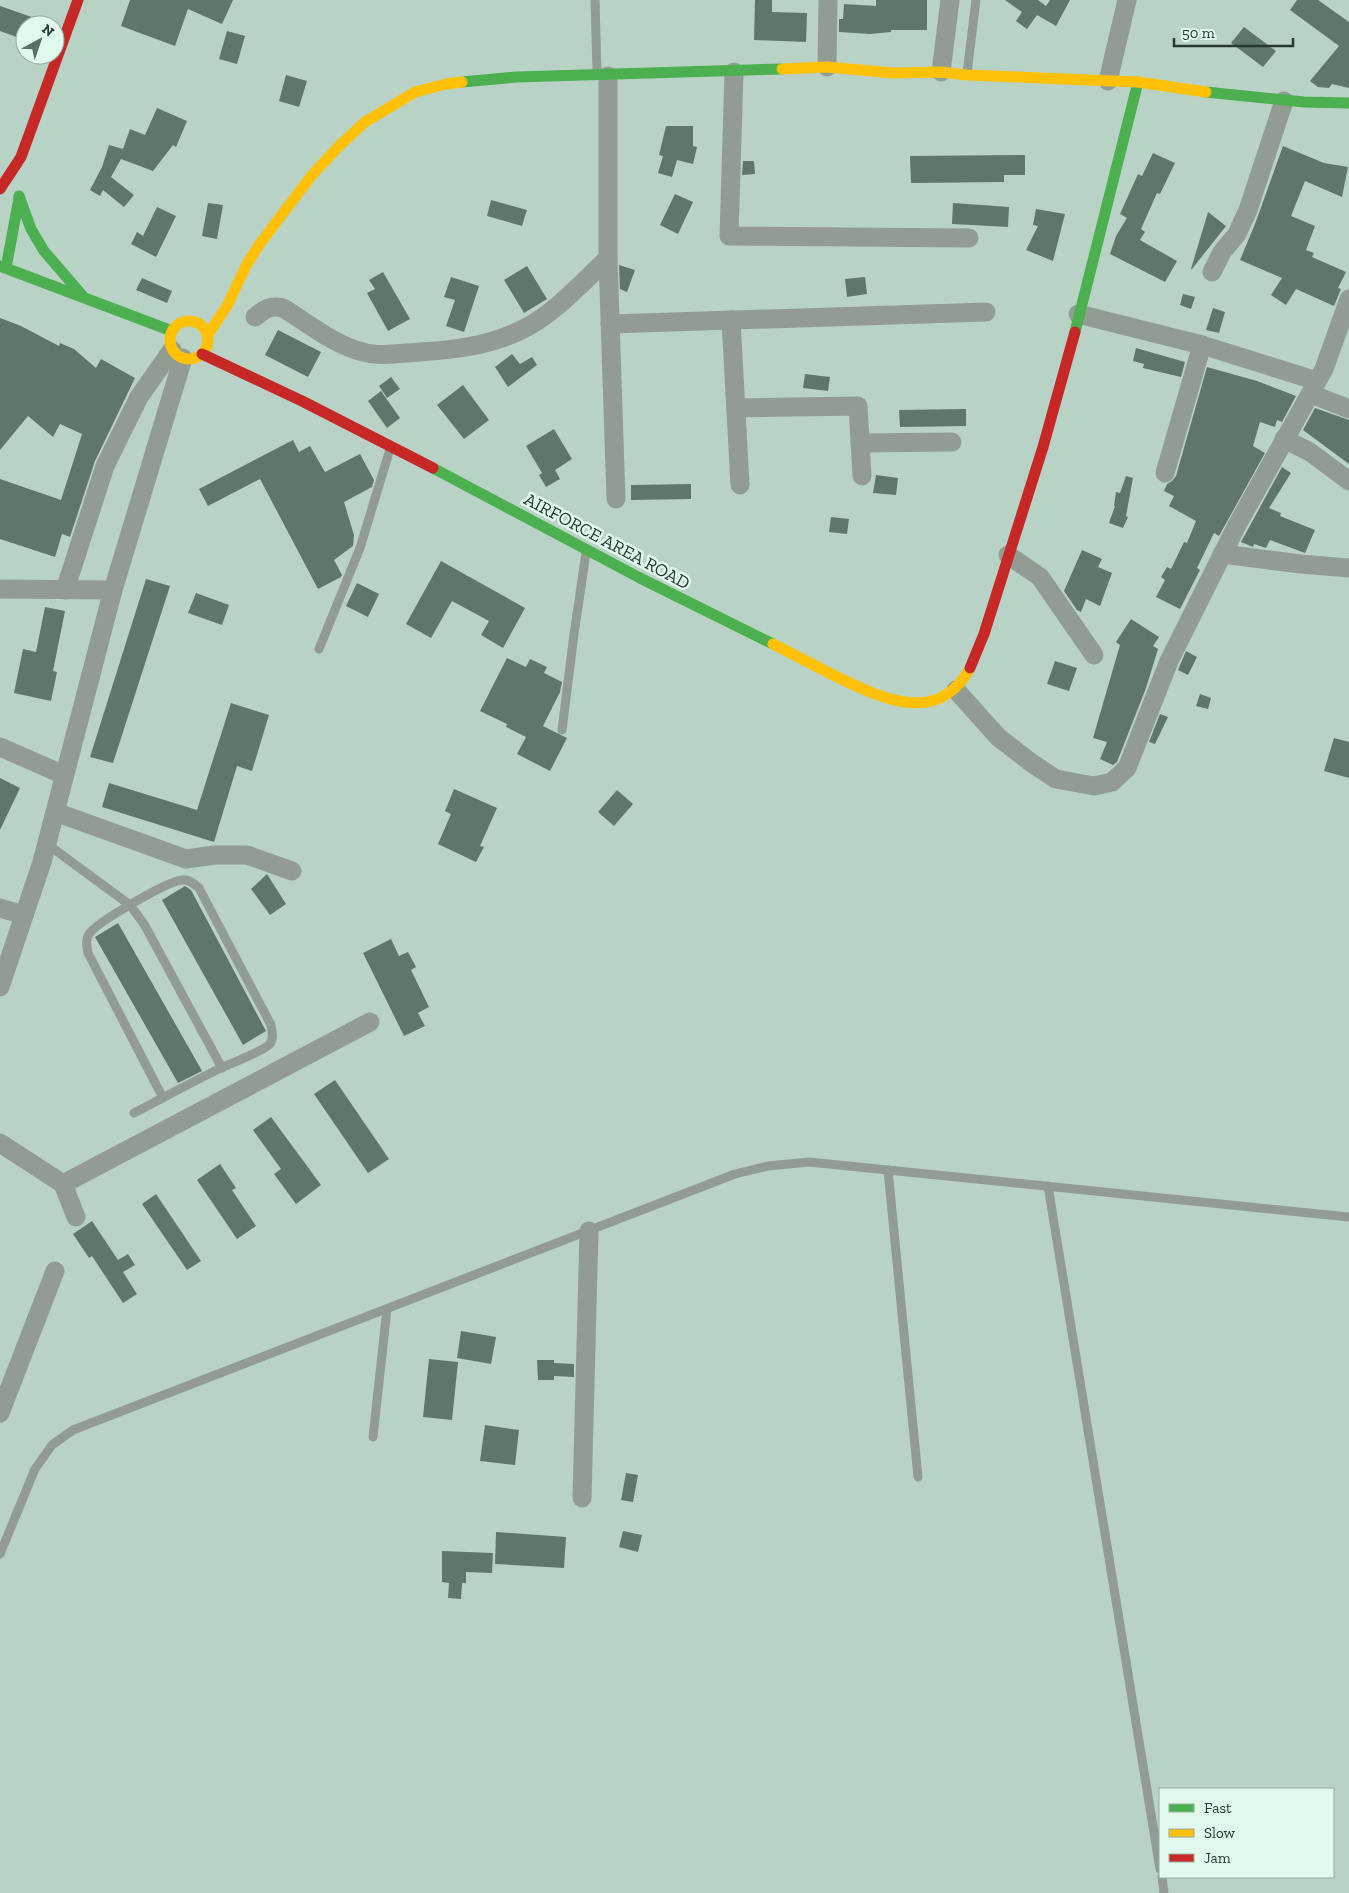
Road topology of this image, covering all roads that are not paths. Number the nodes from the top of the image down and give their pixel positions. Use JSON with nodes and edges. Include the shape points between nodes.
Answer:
{"nodes":[{"id":1,"x":78,"y":0,"type":"edge"},
{"id":2,"x":595,"y":0,"type":"edge"},
{"id":3,"x":828,"y":0,"type":"edge"},
{"id":4,"x":950,"y":0,"type":"edge"},
{"id":5,"x":976,"y":0,"type":"edge"},
{"id":6,"x":1127,"y":0,"type":"edge"},
{"id":7,"x":827,"y":67,"type":"junction"},
{"id":8,"x":734,"y":72,"type":"junction"},
{"id":9,"x":941,"y":72,"type":"junction"},
{"id":10,"x":967,"y":75,"type":"junction"},
{"id":11,"x":603,"y":76,"type":"junction"},
{"id":12,"x":1108,"y":81,"type":"junction"},
{"id":13,"x":1138,"y":82,"type":"junction"},
{"id":14,"x":1284,"y":101,"type":"junction"},
{"id":15,"x":1304,"y":102,"type":"junction"},
{"id":16,"x":1349,"y":103,"type":"edge"},
{"id":17,"x":1342,"y":114,"type":"dead end"},
{"id":18,"x":21,"y":157,"type":"junction"},
{"id":19,"x":20,"y":186,"type":"junction"},
{"id":20,"x":0,"y":189,"type":"edge"},
{"id":21,"x":969,"y":238,"type":"dead end"},
{"id":22,"x":608,"y":258,"type":"junction"},
{"id":23,"x":247,"y":264,"type":"junction"},
{"id":24,"x":3,"y":267,"type":"edge"},
{"id":25,"x":1212,"y":272,"type":"dead end"},
{"id":26,"x":225,"y":285,"type":"dead end"},
{"id":27,"x":85,"y":298,"type":"junction"},
{"id":28,"x":1349,"y":299,"type":"edge"},
{"id":29,"x":986,"y":312,"type":"dead end"},
{"id":30,"x":1078,"y":314,"type":"junction"},
{"id":31,"x":255,"y":317,"type":"dead end"},
{"id":32,"x":731,"y":320,"type":"junction"},
{"id":33,"x":610,"y":324,"type":"junction"},
{"id":34,"x":172,"y":331,"type":"junction"},
{"id":35,"x":207,"y":336,"type":"junction"},
{"id":36,"x":1202,"y":345,"type":"junction"},
{"id":37,"x":178,"y":354,"type":"junction"},
{"id":38,"x":202,"y":354,"type":"junction"},
{"id":39,"x":1314,"y":388,"type":"junction"},
{"id":40,"x":736,"y":408,"type":"junction"},
{"id":41,"x":1349,"y":409,"type":"edge"},
{"id":42,"x":1284,"y":439,"type":"junction"},
{"id":43,"x":952,"y":442,"type":"dead end"},
{"id":44,"x":860,"y":443,"type":"junction"},
{"id":45,"x":390,"y":446,"type":"junction"},
{"id":46,"x":1165,"y":473,"type":"dead end"},
{"id":47,"x":862,"y":476,"type":"dead end"},
{"id":48,"x":1349,"y":481,"type":"edge"},
{"id":49,"x":740,"y":485,"type":"dead end"},
{"id":50,"x":616,"y":499,"type":"dead end"},
{"id":51,"x":587,"y":550,"type":"junction"},
{"id":52,"x":1222,"y":554,"type":"junction"},
{"id":53,"x":1008,"y":555,"type":"junction"},
{"id":54,"x":1349,"y":568,"type":"edge"},
{"id":55,"x":0,"y":589,"type":"edge"},
{"id":56,"x":65,"y":590,"type":"junction"},
{"id":57,"x":113,"y":590,"type":"junction"},
{"id":58,"x":319,"y":648,"type":"dead end"},
{"id":59,"x":1094,"y":655,"type":"dead end"},
{"id":60,"x":956,"y":690,"type":"junction"},
{"id":61,"x":562,"y":730,"type":"dead end"},
{"id":62,"x":0,"y":747,"type":"edge"},
{"id":63,"x":64,"y":775,"type":"junction"},
{"id":64,"x":54,"y":812,"type":"junction"},
{"id":65,"x":46,"y":843,"type":"junction"},
{"id":66,"x":292,"y":871,"type":"dead end"},
{"id":67,"x":130,"y":905,"type":"junction"},
{"id":68,"x":0,"y":908,"type":"edge"},
{"id":69,"x":24,"y":915,"type":"junction"},
{"id":70,"x":0,"y":987,"type":"edge"},
{"id":71,"x":370,"y":1022,"type":"dead end"},
{"id":72,"x":222,"y":1068,"type":"junction"},
{"id":73,"x":163,"y":1098,"type":"junction"},
{"id":74,"x":134,"y":1113,"type":"dead end"},
{"id":75,"x":0,"y":1142,"type":"edge"},
{"id":76,"x":888,"y":1170,"type":"junction"},
{"id":77,"x":62,"y":1184,"type":"junction"},
{"id":78,"x":1048,"y":1186,"type":"junction"},
{"id":79,"x":76,"y":1217,"type":"dead end"},
{"id":80,"x":1349,"y":1218,"type":"edge"},
{"id":81,"x":589,"y":1231,"type":"junction"},
{"id":82,"x":55,"y":1271,"type":"dead end"},
{"id":83,"x":387,"y":1309,"type":"junction"},
{"id":84,"x":0,"y":1413,"type":"edge"},
{"id":85,"x":373,"y":1437,"type":"dead end"},
{"id":86,"x":918,"y":1477,"type":"dead end"},
{"id":87,"x":582,"y":1498,"type":"dead end"},
{"id":88,"x":0,"y":1554,"type":"edge"},
{"id":89,"x":1159,"y":1863,"type":"edge"},
{"id":90,"x":1162,"y":1878,"type":"edge"},
{"id":91,"x":1164,"y":1893,"type":"edge"}],
"edges":[{"from":1,"to":18,"type":"street"},
{"from":2,"to":11,"type":"lane"},
{"from":3,"to":7,"type":"street"},
{"from":4,"to":9,"type":"street"},
{"from":5,"to":10,"type":"lane"},
{"from":6,"to":12,"type":"street"},
{"from":7,"to":8,"type":"street"},
{"from":7,"to":9,"type":"street","via":[[893,73]]},
{"from":8,"to":11,"type":"street"},
{"from":8,"to":21,"type":"street","via":[[729,236]]},
{"from":9,"to":10,"type":"street"},
{"from":10,"to":12,"type":"street"},
{"from":11,"to":22,"type":"street"},
{"from":11,"to":23,"type":"street","via":[[517,77],[446,84],[415,92],[364,122],[339,146],[306,182]]},
{"from":12,"to":13,"type":"street"},
{"from":13,"to":14,"type":"street"},
{"from":13,"to":30,"type":"street"},
{"from":14,"to":15,"type":"street"},
{"from":14,"to":25,"type":"street","via":[[1248,210],[1237,234],[1222,252]]},
{"from":15,"to":16,"type":"street"},
{"from":15,"to":17,"type":"street"},
{"from":18,"to":19,"type":"street"},
{"from":18,"to":20,"type":"street"},
{"from":19,"to":24,"type":"street"},
{"from":19,"to":27,"type":"street","via":[[31,229],[44,251]]},
{"from":22,"to":31,"type":"street","via":[[544,315],[518,332],[491,342],[451,350],[364,353],[347,347],[283,308],[267,307]]},
{"from":22,"to":33,"type":"street"},
{"from":23,"to":26,"type":"street"},
{"from":23,"to":35,"type":"street","via":[[227,306]]},
{"from":24,"to":27,"type":"street"},
{"from":27,"to":34,"type":"street"},
{"from":28,"to":39,"type":"street"},
{"from":29,"to":32,"type":"street"},
{"from":30,"to":36,"type":"street"},
{"from":30,"to":53,"type":"street","via":[[1043,446]]},
{"from":32,"to":33,"type":"street"},
{"from":32,"to":40,"type":"street"},
{"from":33,"to":50,"type":"street"},
{"from":34,"to":35,"type":"street","via":[[181,322],[197,318]]},
{"from":34,"to":37,"type":"street","via":[[170,344]]},
{"from":35,"to":38,"type":"street","via":[[208,342]]},
{"from":36,"to":39,"type":"street"},
{"from":36,"to":46,"type":"street"},
{"from":37,"to":38,"type":"street","via":[[190,359]]},
{"from":37,"to":56,"type":"street","via":[[139,397],[105,466]]},
{"from":37,"to":57,"type":"street"},
{"from":38,"to":45,"type":"street","name":"AIRFORCE AREA ROAD"},
{"from":39,"to":41,"type":"street"},
{"from":39,"to":42,"type":"street"},
{"from":40,"to":44,"type":"street","via":[[858,406]]},
{"from":40,"to":49,"type":"street"},
{"from":42,"to":48,"type":"street","via":[[1310,452]]},
{"from":42,"to":52,"type":"street"},
{"from":43,"to":44,"type":"street"},
{"from":44,"to":47,"type":"street"},
{"from":45,"to":51,"type":"street","name":"AIRFORCE AREA ROAD"},
{"from":45,"to":58,"type":"lane","via":[[360,548]]},
{"from":51,"to":60,"type":"street","name":"AIRFORCE AREA ROAD","via":[[872,694],[898,702],[917,703],[936,700]]},
{"from":51,"to":61,"type":"lane"},
{"from":52,"to":54,"type":"street"},
{"from":52,"to":60,"type":"street","via":[[1169,661],[1127,768],[1112,782],[1094,786],[1056,779],[998,737]]},
{"from":53,"to":59,"type":"street","via":[[1040,577]]},
{"from":53,"to":60,"type":"street","via":[[980,643],[967,676]]},
{"from":55,"to":56,"type":"street"},
{"from":56,"to":57,"type":"street"},
{"from":57,"to":63,"type":"street"},
{"from":62,"to":63,"type":"street"},
{"from":63,"to":64,"type":"street"},
{"from":64,"to":65,"type":"street"},
{"from":64,"to":66,"type":"street","via":[[186,859],[247,855]]},
{"from":65,"to":67,"type":"lane"},
{"from":65,"to":69,"type":"street"},
{"from":67,"to":72,"type":"lane","via":[[144,924]]},
{"from":67,"to":72,"type":"lane","via":[[175,882],[190,881],[199,888],[271,1025],[273,1035],[270,1044]]},
{"from":67,"to":73,"type":"lane","via":[[96,928],[86,942],[88,953]]},
{"from":68,"to":69,"type":"street"},
{"from":69,"to":70,"type":"street"},
{"from":71,"to":77,"type":"street"},
{"from":72,"to":73,"type":"lane"},
{"from":73,"to":74,"type":"lane"},
{"from":75,"to":77,"type":"street"},
{"from":76,"to":78,"type":"lane"},
{"from":76,"to":81,"type":"lane","via":[[809,1162],[768,1166],[735,1174]]},
{"from":76,"to":86,"type":"lane"},
{"from":77,"to":79,"type":"street"},
{"from":78,"to":80,"type":"lane"},
{"from":78,"to":89,"type":"lane"},
{"from":81,"to":83,"type":"lane"},
{"from":81,"to":87,"type":"street"},
{"from":82,"to":84,"type":"street"},
{"from":83,"to":85,"type":"lane"},
{"from":83,"to":88,"type":"lane","via":[[73,1430],[52,1445],[35,1469]]},
{"from":90,"to":91,"type":"lane"}]}
